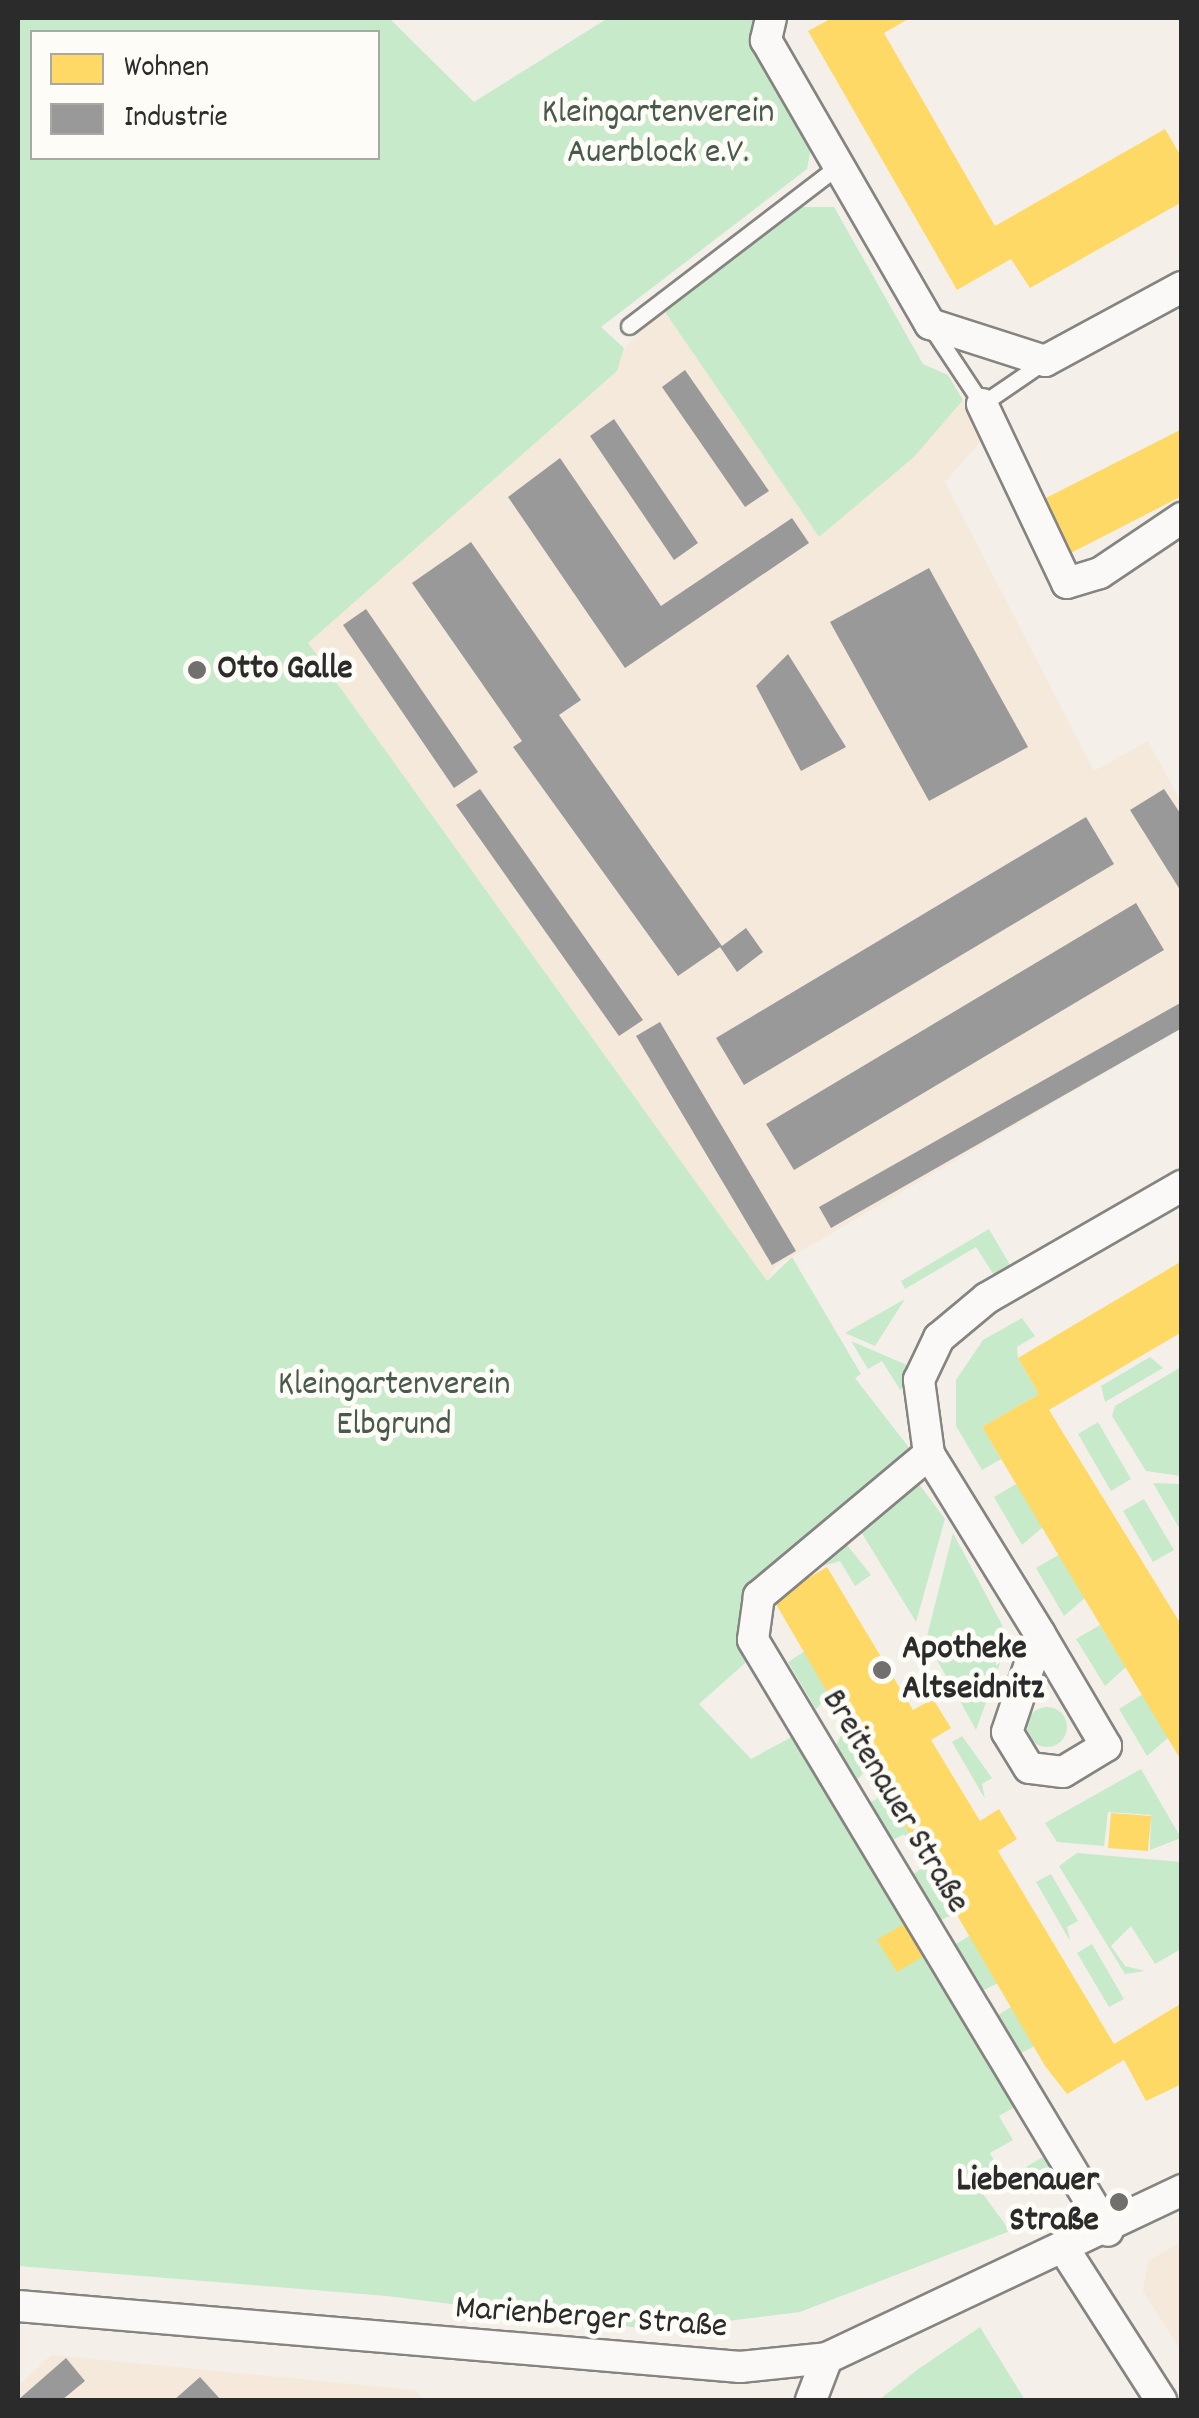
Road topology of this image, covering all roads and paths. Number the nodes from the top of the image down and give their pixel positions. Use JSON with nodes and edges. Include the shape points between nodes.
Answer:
{"nodes":[{"id":1,"x":771,"y":18,"type":"edge"},
{"id":2,"x":837,"y":167,"type":"junction"},
{"id":3,"x":1182,"y":287,"type":"edge"},
{"id":4,"x":930,"y":324,"type":"junction"},
{"id":5,"x":628,"y":326,"type":"dead end"},
{"id":6,"x":1045,"y":361,"type":"junction"},
{"id":7,"x":982,"y":404,"type":"junction"},
{"id":8,"x":1182,"y":518,"type":"edge"},
{"id":9,"x":1182,"y":1186,"type":"edge"},
{"id":10,"x":929,"y":1454,"type":"junction"},
{"id":11,"x":1040,"y":1634,"type":"dead end"},
{"id":12,"x":1182,"y":2190,"type":"edge"},
{"id":13,"x":1108,"y":2231,"type":"junction"},
{"id":14,"x":1066,"y":2252,"type":"junction"},
{"id":15,"x":18,"y":2306,"type":"edge"},
{"id":16,"x":826,"y":2358,"type":"junction"},
{"id":17,"x":811,"y":2400,"type":"edge"},
{"id":18,"x":1162,"y":2400,"type":"edge"}],
"edges":[{"from":1,"to":2,"type":"street","via":[[766,40]]},
{"from":2,"to":4,"type":"street"},
{"from":2,"to":5,"type":"lane"},
{"from":3,"to":6,"type":"street"},
{"from":4,"to":6,"type":"street"},
{"from":4,"to":7,"type":"lane"},
{"from":6,"to":7,"type":"lane"},
{"from":7,"to":8,"type":"street","via":[[1066,583],[1086,580]]},
{"from":9,"to":10,"type":"street","via":[[987,1298],[939,1338],[919,1380]]},
{"from":10,"to":11,"type":"street"},
{"from":10,"to":13,"type":"street","name":"Breitenauer Straße","via":[[760,1596],[753,1640]]},
{"from":12,"to":13,"type":"street","name":"Marienberger Straße"},
{"from":13,"to":14,"type":"street","name":"Marienberger Straße"},
{"from":14,"to":16,"type":"street","name":"Marienberger Straße"},
{"from":14,"to":18,"type":"street"},
{"from":15,"to":16,"type":"street","name":"Marienberger Straße","via":[[634,2365]]},
{"from":16,"to":17,"type":"street"}]}
